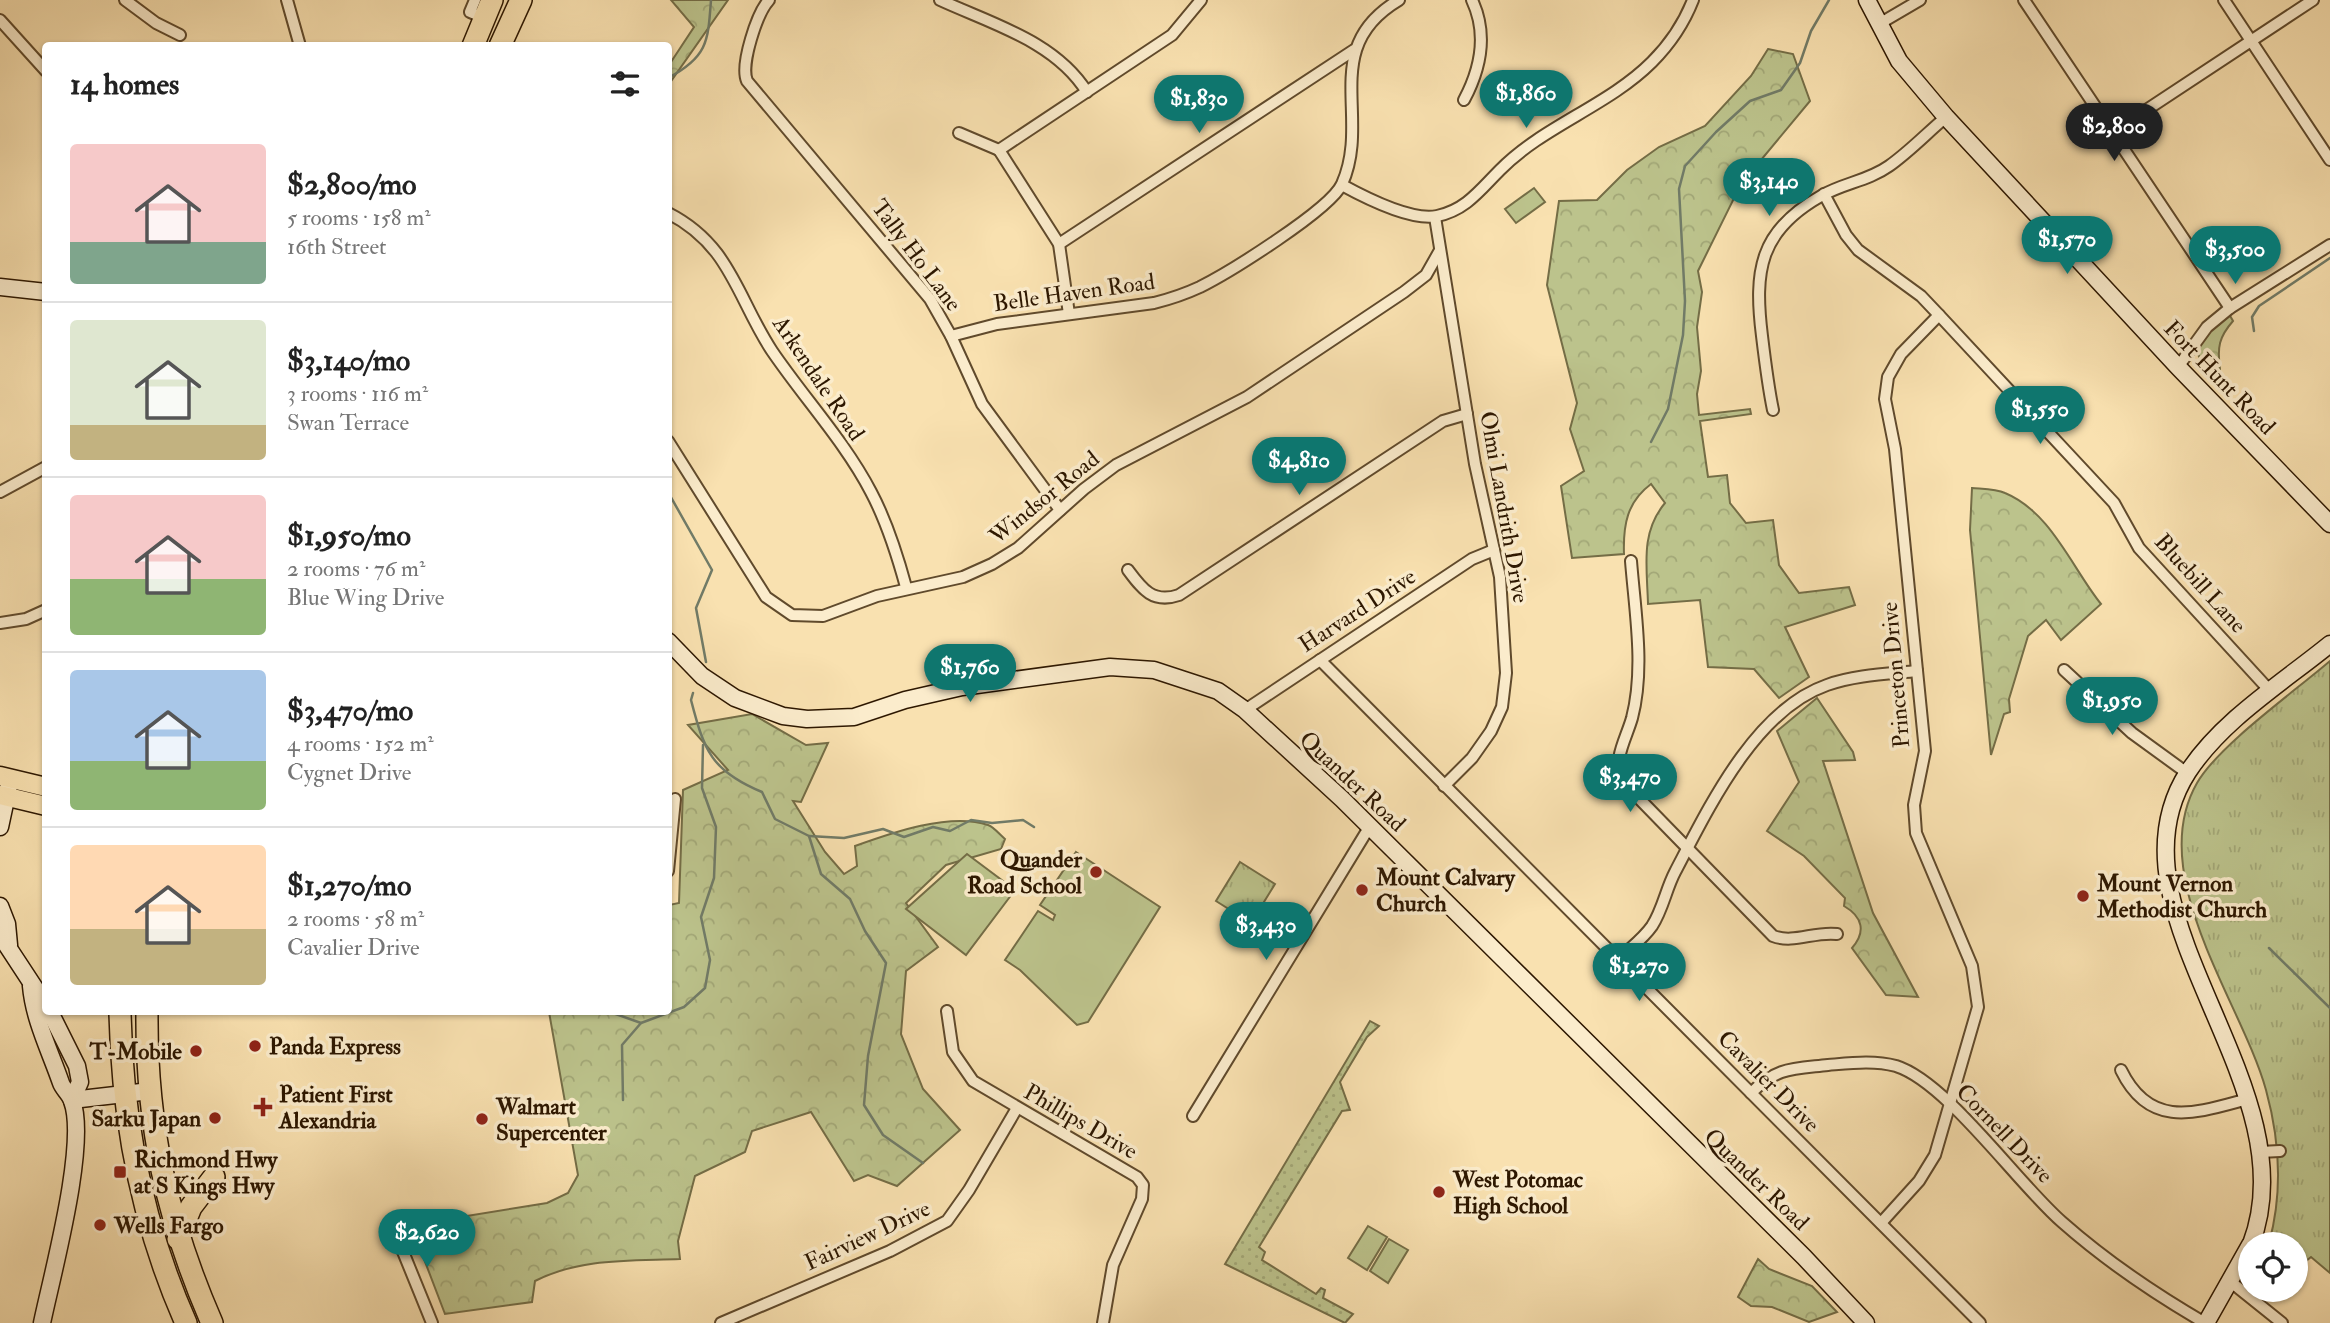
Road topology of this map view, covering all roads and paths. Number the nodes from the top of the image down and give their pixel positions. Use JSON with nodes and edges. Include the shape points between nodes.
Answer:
{"nodes":[{"id":1,"x":125,"y":0,"type":"edge"},
{"id":2,"x":287,"y":0,"type":"edge"},
{"id":3,"x":521,"y":0,"type":"edge"},
{"id":4,"x":769,"y":0,"type":"edge"},
{"id":5,"x":940,"y":0,"type":"edge"},
{"id":6,"x":1201,"y":0,"type":"edge"},
{"id":7,"x":1399,"y":0,"type":"edge"},
{"id":8,"x":1472,"y":0,"type":"edge"},
{"id":9,"x":1693,"y":0,"type":"edge"},
{"id":10,"x":1867,"y":0,"type":"edge"},
{"id":11,"x":1920,"y":0,"type":"edge"},
{"id":12,"x":2024,"y":0,"type":"edge"},
{"id":13,"x":2224,"y":0,"type":"edge"},
{"id":14,"x":2313,"y":0,"type":"edge"},
{"id":15,"x":484,"y":6,"type":"edge"},
{"id":16,"x":0,"y":20,"type":"edge"},
{"id":17,"x":1879,"y":24,"type":"junction"},
{"id":18,"x":180,"y":35,"type":"dead end"},
{"id":19,"x":2251,"y":41,"type":"junction"},
{"id":20,"x":299,"y":42,"type":"edge"},
{"id":21,"x":473,"y":42,"type":"edge"},
{"id":22,"x":502,"y":42,"type":"edge"},
{"id":23,"x":1354,"y":50,"type":"junction"},
{"id":24,"x":42,"y":67,"type":"edge"},
{"id":25,"x":1087,"y":92,"type":"junction"},
{"id":26,"x":1464,"y":100,"type":"dead end"},
{"id":27,"x":1945,"y":117,"type":"junction"},
{"id":28,"x":2113,"y":132,"type":"junction"},
{"id":29,"x":959,"y":133,"type":"dead end"},
{"id":30,"x":999,"y":150,"type":"junction"},
{"id":31,"x":2330,"y":160,"type":"edge"},
{"id":32,"x":1342,"y":185,"type":"junction"},
{"id":33,"x":1824,"y":194,"type":"junction"},
{"id":34,"x":672,"y":215,"type":"edge"},
{"id":35,"x":1435,"y":217,"type":"junction"},
{"id":36,"x":1059,"y":244,"type":"junction"},
{"id":37,"x":2330,"y":245,"type":"edge"},
{"id":38,"x":1439,"y":252,"type":"junction"},
{"id":39,"x":0,"y":286,"type":"edge"},
{"id":40,"x":42,"y":291,"type":"edge"},
{"id":41,"x":2230,"y":308,"type":"junction"},
{"id":42,"x":1069,"y":314,"type":"junction"},
{"id":43,"x":1939,"y":315,"type":"junction"},
{"id":44,"x":951,"y":336,"type":"junction"},
{"id":45,"x":2178,"y":367,"type":"junction"},
{"id":46,"x":1773,"y":410,"type":"dead end"},
{"id":47,"x":1467,"y":414,"type":"junction"},
{"id":48,"x":672,"y":447,"type":"edge"},
{"id":49,"x":42,"y":469,"type":"edge"},
{"id":50,"x":0,"y":492,"type":"edge"},
{"id":51,"x":1060,"y":509,"type":"junction"},
{"id":52,"x":2330,"y":524,"type":"edge"},
{"id":53,"x":1494,"y":550,"type":"junction"},
{"id":54,"x":1631,"y":561,"type":"dead end"},
{"id":55,"x":1128,"y":570,"type":"dead end"},
{"id":56,"x":906,"y":587,"type":"junction"},
{"id":57,"x":42,"y":612,"type":"edge"},
{"id":58,"x":0,"y":623,"type":"edge"},
{"id":59,"x":2330,"y":644,"type":"edge"},
{"id":60,"x":672,"y":645,"type":"edge"},
{"id":61,"x":1321,"y":660,"type":"junction"},
{"id":62,"x":2064,"y":670,"type":"dead end"},
{"id":63,"x":1917,"y":671,"type":"junction"},
{"id":64,"x":2271,"y":692,"type":"junction"},
{"id":65,"x":1245,"y":710,"type":"junction"},
{"id":66,"x":2187,"y":774,"type":"junction"},
{"id":67,"x":1444,"y":786,"type":"junction"},
{"id":68,"x":4,"y":788,"type":"edge"},
{"id":69,"x":42,"y":788,"type":"edge"},
{"id":70,"x":675,"y":799,"type":"dead end"},
{"id":71,"x":42,"y":804,"type":"edge"},
{"id":72,"x":1370,"y":826,"type":"junction"},
{"id":73,"x":0,"y":827,"type":"edge"},
{"id":74,"x":672,"y":830,"type":"edge"},
{"id":75,"x":1686,"y":849,"type":"junction"},
{"id":76,"x":0,"y":906,"type":"edge"},
{"id":77,"x":1837,"y":934,"type":"dead end"},
{"id":78,"x":3,"y":943,"type":"edge"},
{"id":79,"x":1618,"y":960,"type":"junction"},
{"id":80,"x":30,"y":986,"type":"junction"},
{"id":81,"x":42,"y":1000,"type":"edge"},
{"id":82,"x":947,"y":1011,"type":"dead end"},
{"id":83,"x":52,"y":1015,"type":"edge"},
{"id":84,"x":120,"y":1015,"type":"edge"},
{"id":85,"x":147,"y":1015,"type":"edge"},
{"id":86,"x":2121,"y":1070,"type":"dead end"},
{"id":87,"x":149,"y":1091,"type":"junction"},
{"id":88,"x":124,"y":1093,"type":"junction"},
{"id":89,"x":1751,"y":1093,"type":"junction"},
{"id":90,"x":2248,"y":1099,"type":"junction"},
{"id":91,"x":72,"y":1100,"type":"junction"},
{"id":92,"x":1951,"y":1107,"type":"junction"},
{"id":93,"x":1017,"y":1108,"type":"junction"},
{"id":94,"x":1193,"y":1116,"type":"dead end"},
{"id":95,"x":2280,"y":1151,"type":"dead end"},
{"id":96,"x":2260,"y":1153,"type":"junction"},
{"id":97,"x":214,"y":1177,"type":"dead end"},
{"id":98,"x":1881,"y":1223,"type":"junction"},
{"id":99,"x":393,"y":1227,"type":"dead end"},
{"id":100,"x":2254,"y":1232,"type":"edge"},
{"id":101,"x":178,"y":1239,"type":"junction"},
{"id":102,"x":2238,"y":1269,"type":"edge"},
{"id":103,"x":2231,"y":1282,"type":"junction"},
{"id":104,"x":42,"y":1323,"type":"edge"},
{"id":105,"x":186,"y":1323,"type":"edge"},
{"id":106,"x":212,"y":1323,"type":"edge"},
{"id":107,"x":432,"y":1323,"type":"edge"},
{"id":108,"x":722,"y":1323,"type":"edge"},
{"id":109,"x":1103,"y":1323,"type":"edge"},
{"id":110,"x":1866,"y":1323,"type":"edge"},
{"id":111,"x":1980,"y":1323,"type":"edge"},
{"id":112,"x":2206,"y":1323,"type":"edge"},
{"id":113,"x":2282,"y":1323,"type":"edge"}],
"edges":[{"from":1,"to":18,"type":"street"},
{"from":2,"to":20,"type":"street"},
{"from":3,"to":22,"type":"highway"},
{"from":4,"to":44,"type":"street","name":"Tally Ho Lane","via":[[761,11],[744,67],[747,81],[909,271]]},
{"from":5,"to":25,"type":"street","via":[[1048,50]]},
{"from":6,"to":25,"type":"street","via":[[1172,35]]},
{"from":7,"to":23,"type":"street","via":[[1368,23]]},
{"from":8,"to":26,"type":"street","via":[[1481,51]]},
{"from":9,"to":35,"type":"street","via":[[1673,37],[1644,69],[1513,158],[1471,201]]},
{"from":10,"to":17,"type":"main road","name":"Fort Hunt Road"},
{"from":11,"to":17,"type":"street"},
{"from":12,"to":28,"type":"street"},
{"from":13,"to":19,"type":"street"},
{"from":14,"to":19,"type":"street"},
{"from":15,"to":21,"type":"highway"},
{"from":16,"to":24,"type":"street"},
{"from":17,"to":27,"type":"main road","name":"Fort Hunt Road","via":[[1899,61]]},
{"from":19,"to":28,"type":"street"},
{"from":19,"to":31,"type":"street"},
{"from":23,"to":32,"type":"street","via":[[1349,157]]},
{"from":23,"to":36,"type":"street"},
{"from":25,"to":30,"type":"street"},
{"from":27,"to":33,"type":"street","via":[[1890,166]]},
{"from":27,"to":45,"type":"main road","name":"Fort Hunt Road"},
{"from":28,"to":41,"type":"street"},
{"from":29,"to":30,"type":"street"},
{"from":30,"to":36,"type":"street"},
{"from":32,"to":35,"type":"street","via":[[1383,204]]},
{"from":32,"to":42,"type":"street","name":"Belle Haven Road","via":[[1324,205],[1198,288],[1154,303]]},
{"from":33,"to":43,"type":"street","name":"Bluebill Lane","via":[[1858,250],[1921,296]]},
{"from":33,"to":46,"type":"street","via":[[1783,226],[1765,254],[1758,278]]},
{"from":34,"to":56,"type":"street","name":"Arkendale Road","via":[[698,231],[730,268],[772,350],[870,490]]},
{"from":35,"to":38,"type":"street","name":"Olmi Landrith Drive"},
{"from":36,"to":42,"type":"street"},
{"from":37,"to":41,"type":"street"},
{"from":38,"to":47,"type":"street","name":"Olmi Landrith Drive"},
{"from":38,"to":51,"type":"street","name":"Windsor Road","via":[[1426,275],[1404,292],[1247,397],[1116,465]]},
{"from":39,"to":40,"type":"main road"},
{"from":41,"to":45,"type":"street","via":[[2207,327]]},
{"from":42,"to":44,"type":"street","name":"Belle Haven Road"},
{"from":43,"to":63,"type":"street","name":"Princeton Drive","via":[[1901,354],[1888,377],[1885,400],[1895,449]]},
{"from":43,"to":64,"type":"street","name":"Bluebill Lane","via":[[2114,503],[2139,548]]},
{"from":44,"to":51,"type":"street","name":"Tally Ho Lane","via":[[982,404]]},
{"from":45,"to":52,"type":"main road","name":"Fort Hunt Road"},
{"from":47,"to":53,"type":"street","name":"Olmi Landrith Drive"},
{"from":47,"to":55,"type":"street","via":[[1443,421],[1179,595],[1150,595]]},
{"from":48,"to":56,"type":"street","name":"Windsor Road","via":[[766,597],[782,611],[823,616]]},
{"from":49,"to":50,"type":"street"},
{"from":51,"to":56,"type":"street","name":"Windsor Road","via":[[1018,548],[992,564],[963,577]]},
{"from":53,"to":61,"type":"street","name":"Harvard Drive","via":[[1472,559]]},
{"from":53,"to":67,"type":"street","name":"Olmi Landrith Drive","via":[[1505,625],[1504,697],[1484,743]]},
{"from":54,"to":75,"type":"street","via":[[1638,679],[1618,772],[1626,788]]},
{"from":57,"to":58,"type":"street"},
{"from":59,"to":64,"type":"main road"},
{"from":60,"to":65,"type":"main road","name":"Quander Road","via":[[702,676],[734,698],[795,718],[855,717],[962,687],[1110,667],[1177,675],[1219,691]]},
{"from":61,"to":65,"type":"street","name":"Harvard Drive"},
{"from":61,"to":67,"type":"street","name":"Cavalier Drive"},
{"from":62,"to":66,"type":"street","via":[[2132,733]]},
{"from":63,"to":75,"type":"street","via":[[1838,681],[1783,708],[1752,742]]},
{"from":63,"to":92,"type":"street","name":"Princeton Drive","via":[[1924,751],[1914,805],[1916,833],[1972,967],[1978,993],[1976,1019]]},
{"from":64,"to":66,"type":"main road","via":[[2207,747]]},
{"from":65,"to":72,"type":"main road","name":"Quander Road"},
{"from":66,"to":90,"type":"main road","via":[[2169,823],[2169,884],[2198,978],[2234,1055]]},
{"from":67,"to":79,"type":"street","name":"Cavalier Drive"},
{"from":68,"to":69,"type":"main road"},
{"from":68,"to":71,"type":"main road"},
{"from":68,"to":73,"type":"main road"},
{"from":70,"to":74,"type":"street"},
{"from":72,"to":94,"type":"street"},
{"from":72,"to":110,"type":"main road","name":"Quander Road"},
{"from":75,"to":77,"type":"street","via":[[1773,936],[1788,940],[1819,932]]},
{"from":75,"to":79,"type":"street","via":[[1651,926]]},
{"from":76,"to":78,"type":"main road","via":[[7,924]]},
{"from":78,"to":80,"type":"main road"},
{"from":79,"to":89,"type":"street","name":"Cavalier Drive"},
{"from":80,"to":81,"type":"main road"},
{"from":80,"to":91,"type":"main road","via":[[33,1013]]},
{"from":82,"to":93,"type":"street","name":"Phillips Drive","via":[[950,1040],[965,1073]]},
{"from":83,"to":91,"type":"main road","via":[[67,1041],[80,1082]]},
{"from":84,"to":88,"type":"highway"},
{"from":85,"to":87,"type":"highway"},
{"from":86,"to":90,"type":"street","via":[[2134,1092],[2167,1112],[2207,1110]]},
{"from":87,"to":88,"type":"main road"},
{"from":87,"to":101,"type":"highway","via":[[160,1171]]},
{"from":88,"to":91,"type":"main road"},
{"from":88,"to":105,"type":"highway","via":[[146,1216]]},
{"from":89,"to":92,"type":"street","name":"Cornell Drive","via":[[1780,1071],[1877,1063],[1922,1079]]},
{"from":89,"to":98,"type":"street","name":"Cavalier Drive"},
{"from":90,"to":96,"type":"main road"},
{"from":91,"to":104,"type":"main road","via":[[74,1162]]},
{"from":92,"to":98,"type":"street","name":"Princeton Drive","via":[[1930,1166]]},
{"from":92,"to":112,"type":"street","name":"Cornell Drive","via":[[2062,1222],[2153,1291]]},
{"from":93,"to":108,"type":"street","name":"Fairview Drive","via":[[947,1221],[890,1251]]},
{"from":93,"to":109,"type":"street","name":"Phillips Drive","via":[[1144,1177],[1144,1190],[1113,1265]]},
{"from":95,"to":96,"type":"street"},
{"from":96,"to":100,"type":"main road","via":[[2260,1203]]},
{"from":97,"to":101,"type":"highway","via":[[195,1201]]},
{"from":98,"to":111,"type":"street","name":"Cavalier Drive"},
{"from":99,"to":107,"type":"street"},
{"from":101,"to":106,"type":"highway"},
{"from":102,"to":103,"type":"main road"},
{"from":103,"to":112,"type":"main road"},
{"from":103,"to":113,"type":"street"}]}
